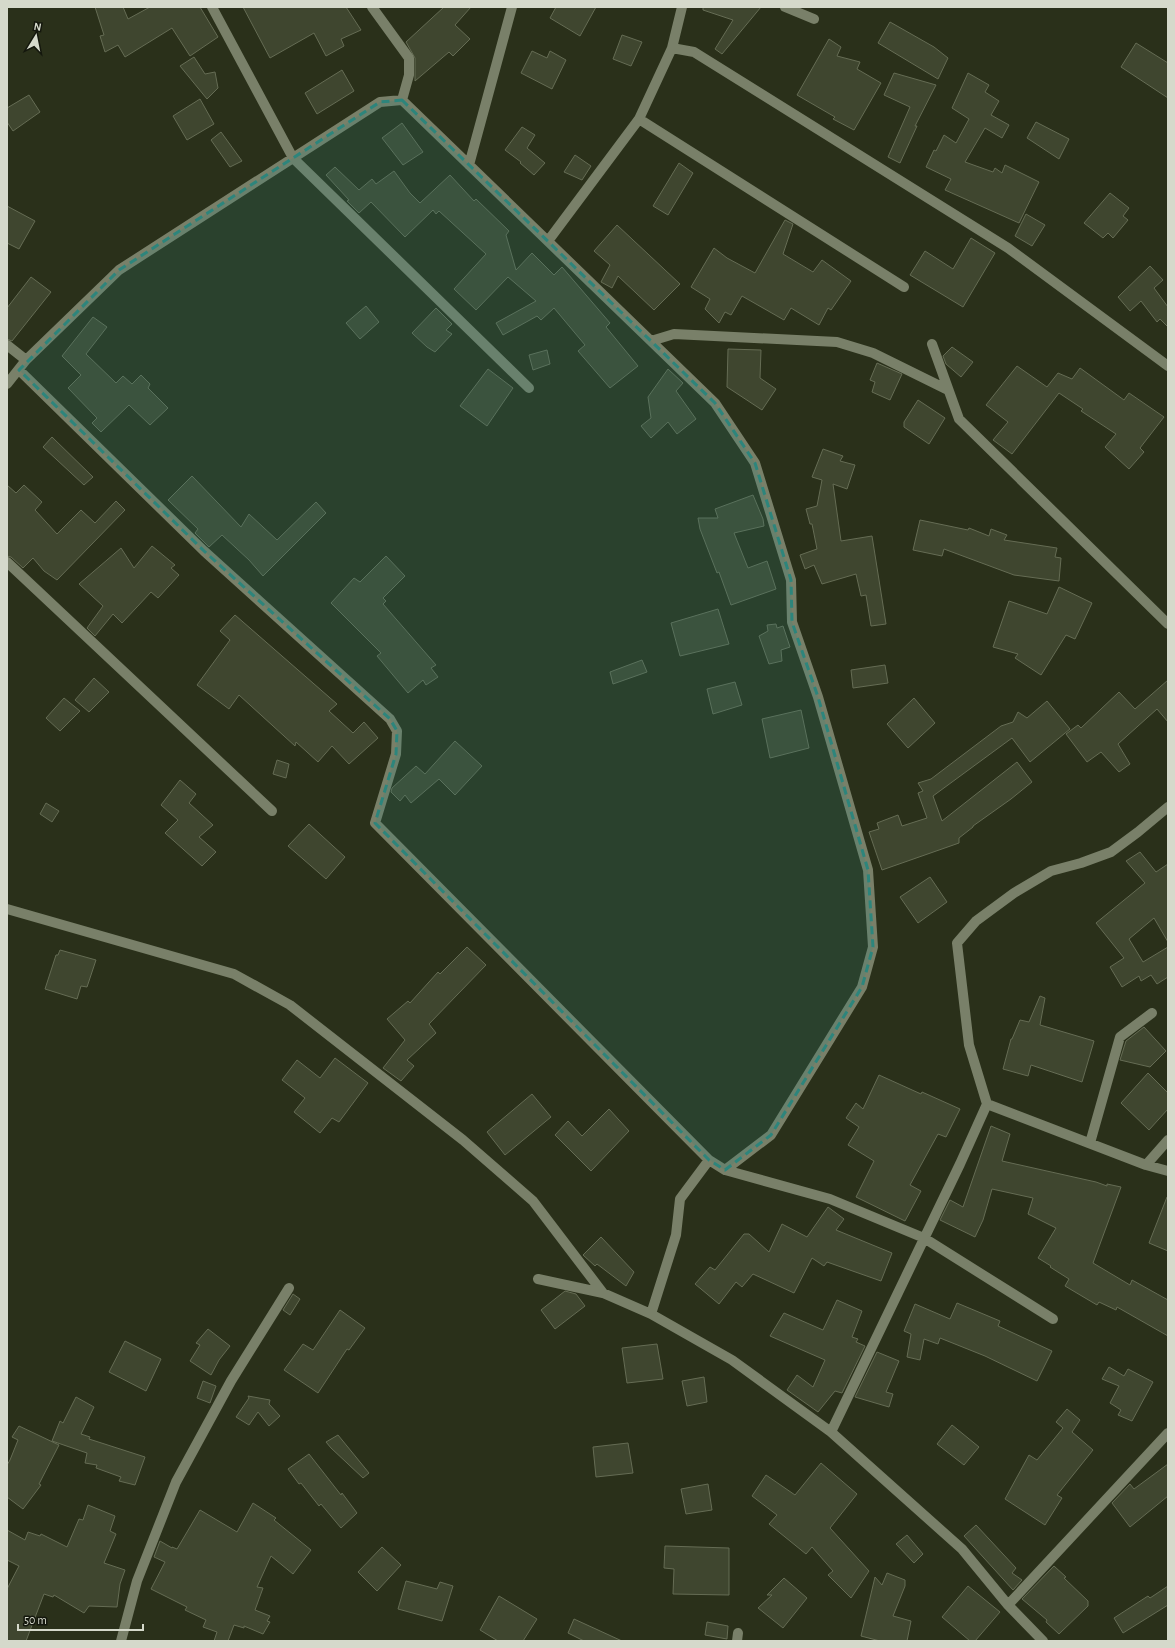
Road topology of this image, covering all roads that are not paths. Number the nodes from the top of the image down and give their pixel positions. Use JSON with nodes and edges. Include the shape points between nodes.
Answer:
{"nodes":[{"id":1,"x":212,"y":7,"type":"edge"},
{"id":2,"x":372,"y":7,"type":"edge"},
{"id":3,"x":512,"y":7,"type":"edge"},
{"id":4,"x":682,"y":7,"type":"edge"},
{"id":5,"x":785,"y":7,"type":"edge"},
{"id":6,"x":814,"y":19,"type":"dead end"},
{"id":7,"x":672,"y":48,"type":"junction"},
{"id":8,"x":402,"y":100,"type":"junction"},
{"id":9,"x":639,"y":119,"type":"junction"},
{"id":10,"x":293,"y":158,"type":"junction"},
{"id":11,"x":469,"y":165,"type":"junction"},
{"id":12,"x":548,"y":241,"type":"junction"},
{"id":13,"x":904,"y":287,"type":"dead end"},
{"id":14,"x":651,"y":341,"type":"junction"},
{"id":15,"x":932,"y":344,"type":"dead end"},
{"id":16,"x":7,"y":345,"type":"edge"},
{"id":17,"x":26,"y":360,"type":"junction"},
{"id":18,"x":1168,"y":366,"type":"edge"},
{"id":19,"x":19,"y":370,"type":"junction"},
{"id":20,"x":7,"y":384,"type":"edge"},
{"id":21,"x":529,"y":388,"type":"dead end"},
{"id":22,"x":948,"y":390,"type":"junction"},
{"id":23,"x":7,"y":562,"type":"edge"},
{"id":24,"x":1168,"y":624,"type":"edge"},
{"id":25,"x":1168,"y":807,"type":"edge"},
{"id":26,"x":272,"y":811,"type":"dead end"},
{"id":27,"x":7,"y":909,"type":"edge"},
{"id":28,"x":1152,"y":1013,"type":"dead end"},
{"id":29,"x":987,"y":1104,"type":"junction"},
{"id":30,"x":1168,"y":1140,"type":"edge"},
{"id":31,"x":1090,"y":1143,"type":"junction"},
{"id":32,"x":709,"y":1160,"type":"junction"},
{"id":33,"x":1146,"y":1165,"type":"junction"},
{"id":34,"x":725,"y":1170,"type":"junction"},
{"id":35,"x":1168,"y":1171,"type":"edge"},
{"id":36,"x":924,"y":1238,"type":"junction"},
{"id":37,"x":538,"y":1279,"type":"dead end"},
{"id":38,"x":289,"y":1288,"type":"dead end"},
{"id":39,"x":604,"y":1293,"type":"junction"},
{"id":40,"x":651,"y":1314,"type":"junction"},
{"id":41,"x":1053,"y":1319,"type":"dead end"},
{"id":42,"x":831,"y":1432,"type":"junction"},
{"id":43,"x":1168,"y":1433,"type":"edge"},
{"id":44,"x":1008,"y":1605,"type":"junction"},
{"id":45,"x":121,"y":1641,"type":"edge"},
{"id":46,"x":1043,"y":1641,"type":"edge"}],
"edges":[{"from":1,"to":10,"type":"street"},
{"from":2,"to":8,"type":"street","via":[[409,58],[409,75]]},
{"from":3,"to":11,"type":"street"},
{"from":4,"to":7,"type":"street"},
{"from":5,"to":6,"type":"street"},
{"from":7,"to":9,"type":"street"},
{"from":7,"to":18,"type":"street","via":[[694,52],[1008,248]]},
{"from":8,"to":10,"type":"street","via":[[380,102]]},
{"from":8,"to":11,"type":"street"},
{"from":9,"to":12,"type":"street"},
{"from":9,"to":13,"type":"street"},
{"from":10,"to":17,"type":"street","via":[[119,270]]},
{"from":10,"to":21,"type":"street"},
{"from":11,"to":12,"type":"street"},
{"from":12,"to":14,"type":"street"},
{"from":14,"to":22,"type":"street","via":[[674,334],[837,342],[873,353]]},
{"from":14,"to":34,"type":"street","via":[[715,403],[755,463],[791,580],[792,622],[818,697],[868,870],[873,947],[862,987],[771,1135]]},
{"from":15,"to":22,"type":"street"},
{"from":16,"to":17,"type":"street"},
{"from":17,"to":19,"type":"street"},
{"from":19,"to":20,"type":"street"},
{"from":19,"to":32,"type":"street","via":[[204,551],[390,719],[397,731],[396,754],[376,823]]},
{"from":22,"to":24,"type":"street","via":[[959,419]]},
{"from":23,"to":26,"type":"street"},
{"from":25,"to":29,"type":"street","via":[[1111,852],[1051,871],[1014,892],[976,921],[957,943],[969,1045]]},
{"from":27,"to":39,"type":"street","via":[[234,974],[290,1005],[464,1140],[533,1201]]},
{"from":28,"to":31,"type":"street","via":[[1120,1037]]},
{"from":29,"to":31,"type":"street"},
{"from":29,"to":36,"type":"street"},
{"from":30,"to":33,"type":"street"},
{"from":31,"to":33,"type":"street"},
{"from":32,"to":34,"type":"street"},
{"from":32,"to":40,"type":"street","via":[[680,1199],[676,1235]]},
{"from":33,"to":35,"type":"street"},
{"from":34,"to":36,"type":"street","via":[[830,1199]]},
{"from":36,"to":41,"type":"street"},
{"from":36,"to":42,"type":"street"},
{"from":37,"to":39,"type":"street"},
{"from":38,"to":45,"type":"street","via":[[231,1381],[176,1482],[137,1581]]},
{"from":39,"to":40,"type":"street"},
{"from":40,"to":42,"type":"street","via":[[732,1360]]},
{"from":42,"to":44,"type":"street","via":[[962,1549]]},
{"from":43,"to":44,"type":"street"},
{"from":44,"to":46,"type":"street"}]}
